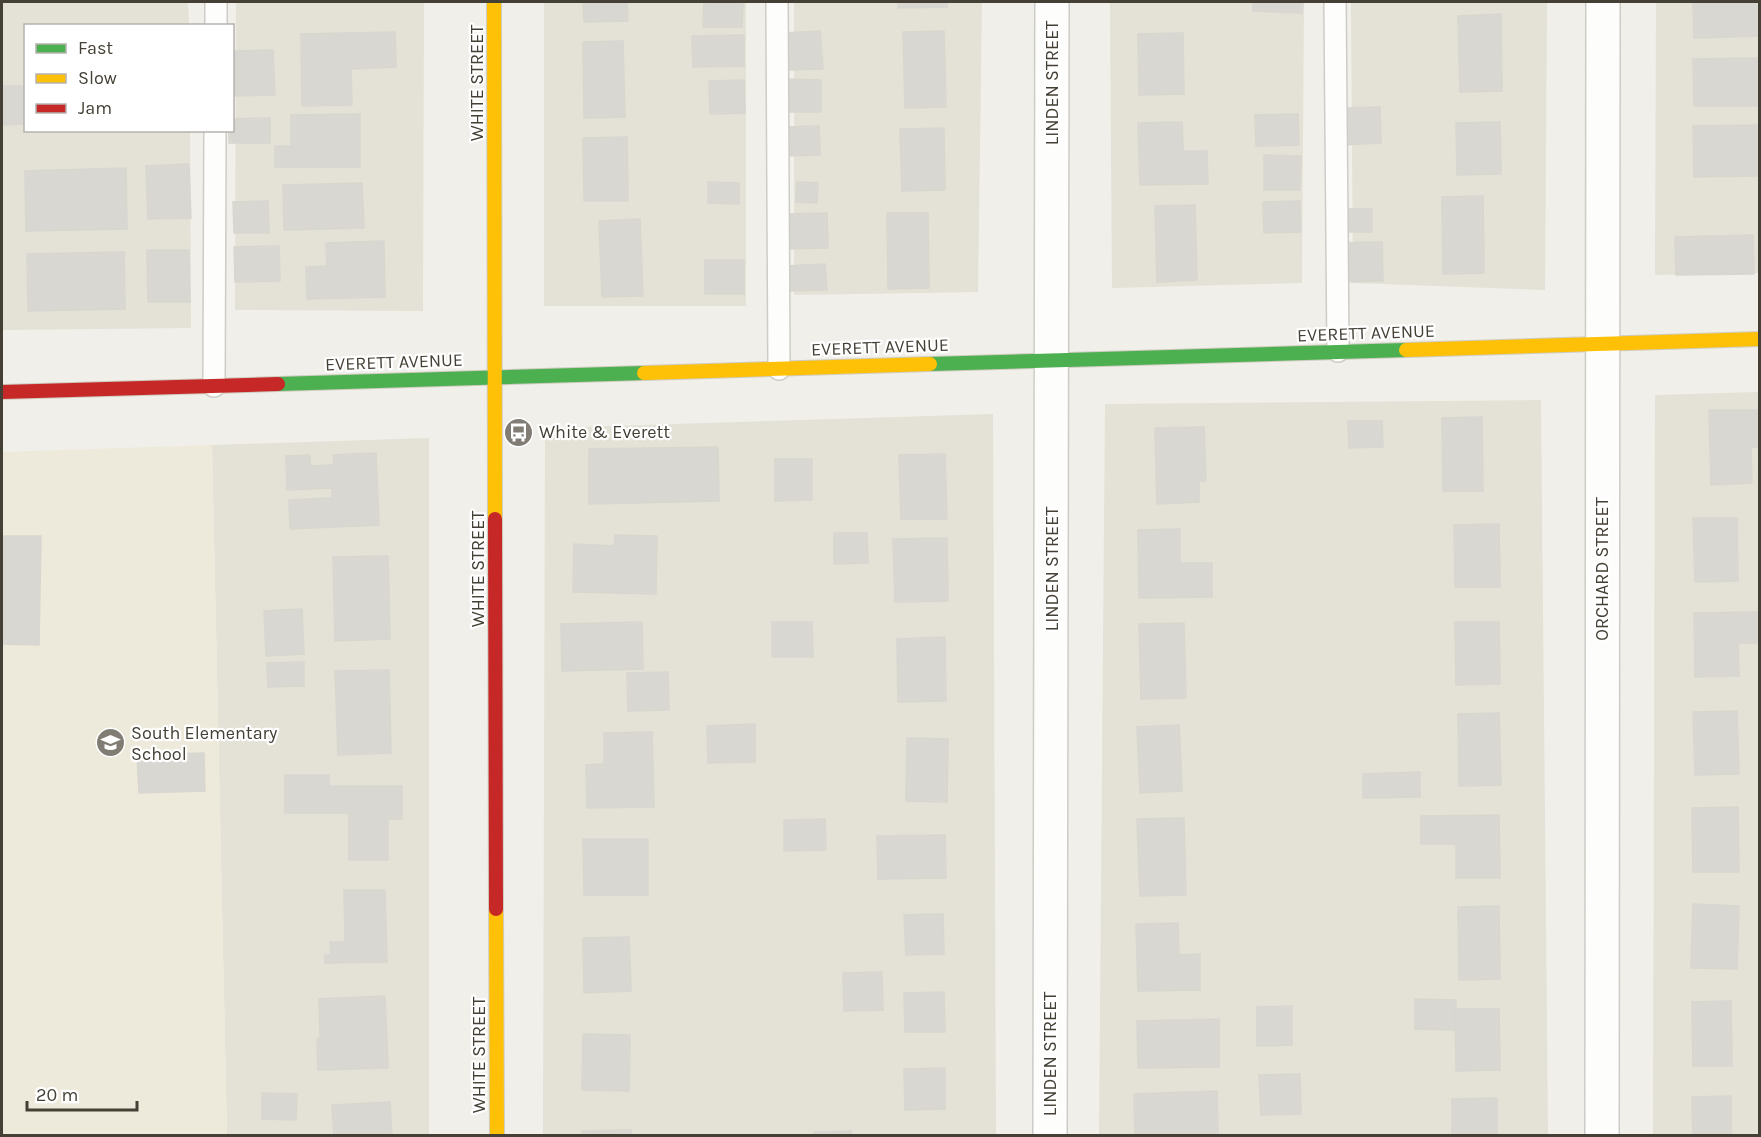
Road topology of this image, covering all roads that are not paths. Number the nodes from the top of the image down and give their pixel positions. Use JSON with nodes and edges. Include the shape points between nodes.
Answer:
{"nodes":[{"id":1,"x":216,"y":2,"type":"edge"},
{"id":2,"x":494,"y":2,"type":"edge"},
{"id":3,"x":777,"y":2,"type":"edge"},
{"id":4,"x":1052,"y":2,"type":"edge"},
{"id":5,"x":1335,"y":2,"type":"edge"},
{"id":6,"x":1603,"y":2,"type":"edge"},
{"id":7,"x":216,"y":24,"type":"edge"},
{"id":8,"x":215,"y":132,"type":"edge"},
{"id":9,"x":1760,"y":339,"type":"edge"},
{"id":10,"x":1602,"y":344,"type":"junction"},
{"id":11,"x":1338,"y":351,"type":"junction"},
{"id":12,"x":1053,"y":360,"type":"junction"},
{"id":13,"x":779,"y":369,"type":"junction"},
{"id":14,"x":496,"y":377,"type":"junction"},
{"id":15,"x":214,"y":386,"type":"junction"},
{"id":16,"x":2,"y":392,"type":"edge"},
{"id":17,"x":497,"y":1136,"type":"edge"},
{"id":18,"x":1050,"y":1136,"type":"edge"},
{"id":19,"x":1602,"y":1136,"type":"edge"}],
"edges":[{"from":1,"to":7,"type":"lane"},
{"from":2,"to":14,"type":"street","name":"WHITE STREET"},
{"from":3,"to":13,"type":"lane"},
{"from":4,"to":12,"type":"street","name":"LINDEN STREET"},
{"from":5,"to":11,"type":"lane"},
{"from":6,"to":10,"type":"street","name":"ORCHARD STREET"},
{"from":8,"to":15,"type":"lane"},
{"from":9,"to":10,"type":"street","name":"EVERETT AVENUE"},
{"from":10,"to":11,"type":"street","name":"EVERETT AVENUE"},
{"from":10,"to":19,"type":"street","name":"ORCHARD STREET"},
{"from":11,"to":12,"type":"street","name":"EVERETT AVENUE"},
{"from":12,"to":13,"type":"street","name":"EVERETT AVENUE"},
{"from":12,"to":18,"type":"street","name":"LINDEN STREET"},
{"from":13,"to":14,"type":"street","name":"EVERETT AVENUE"},
{"from":14,"to":15,"type":"street","name":"EVERETT AVENUE"},
{"from":14,"to":17,"type":"street","name":"WHITE STREET"},
{"from":15,"to":16,"type":"street","name":"EVERETT AVENUE"}]}
